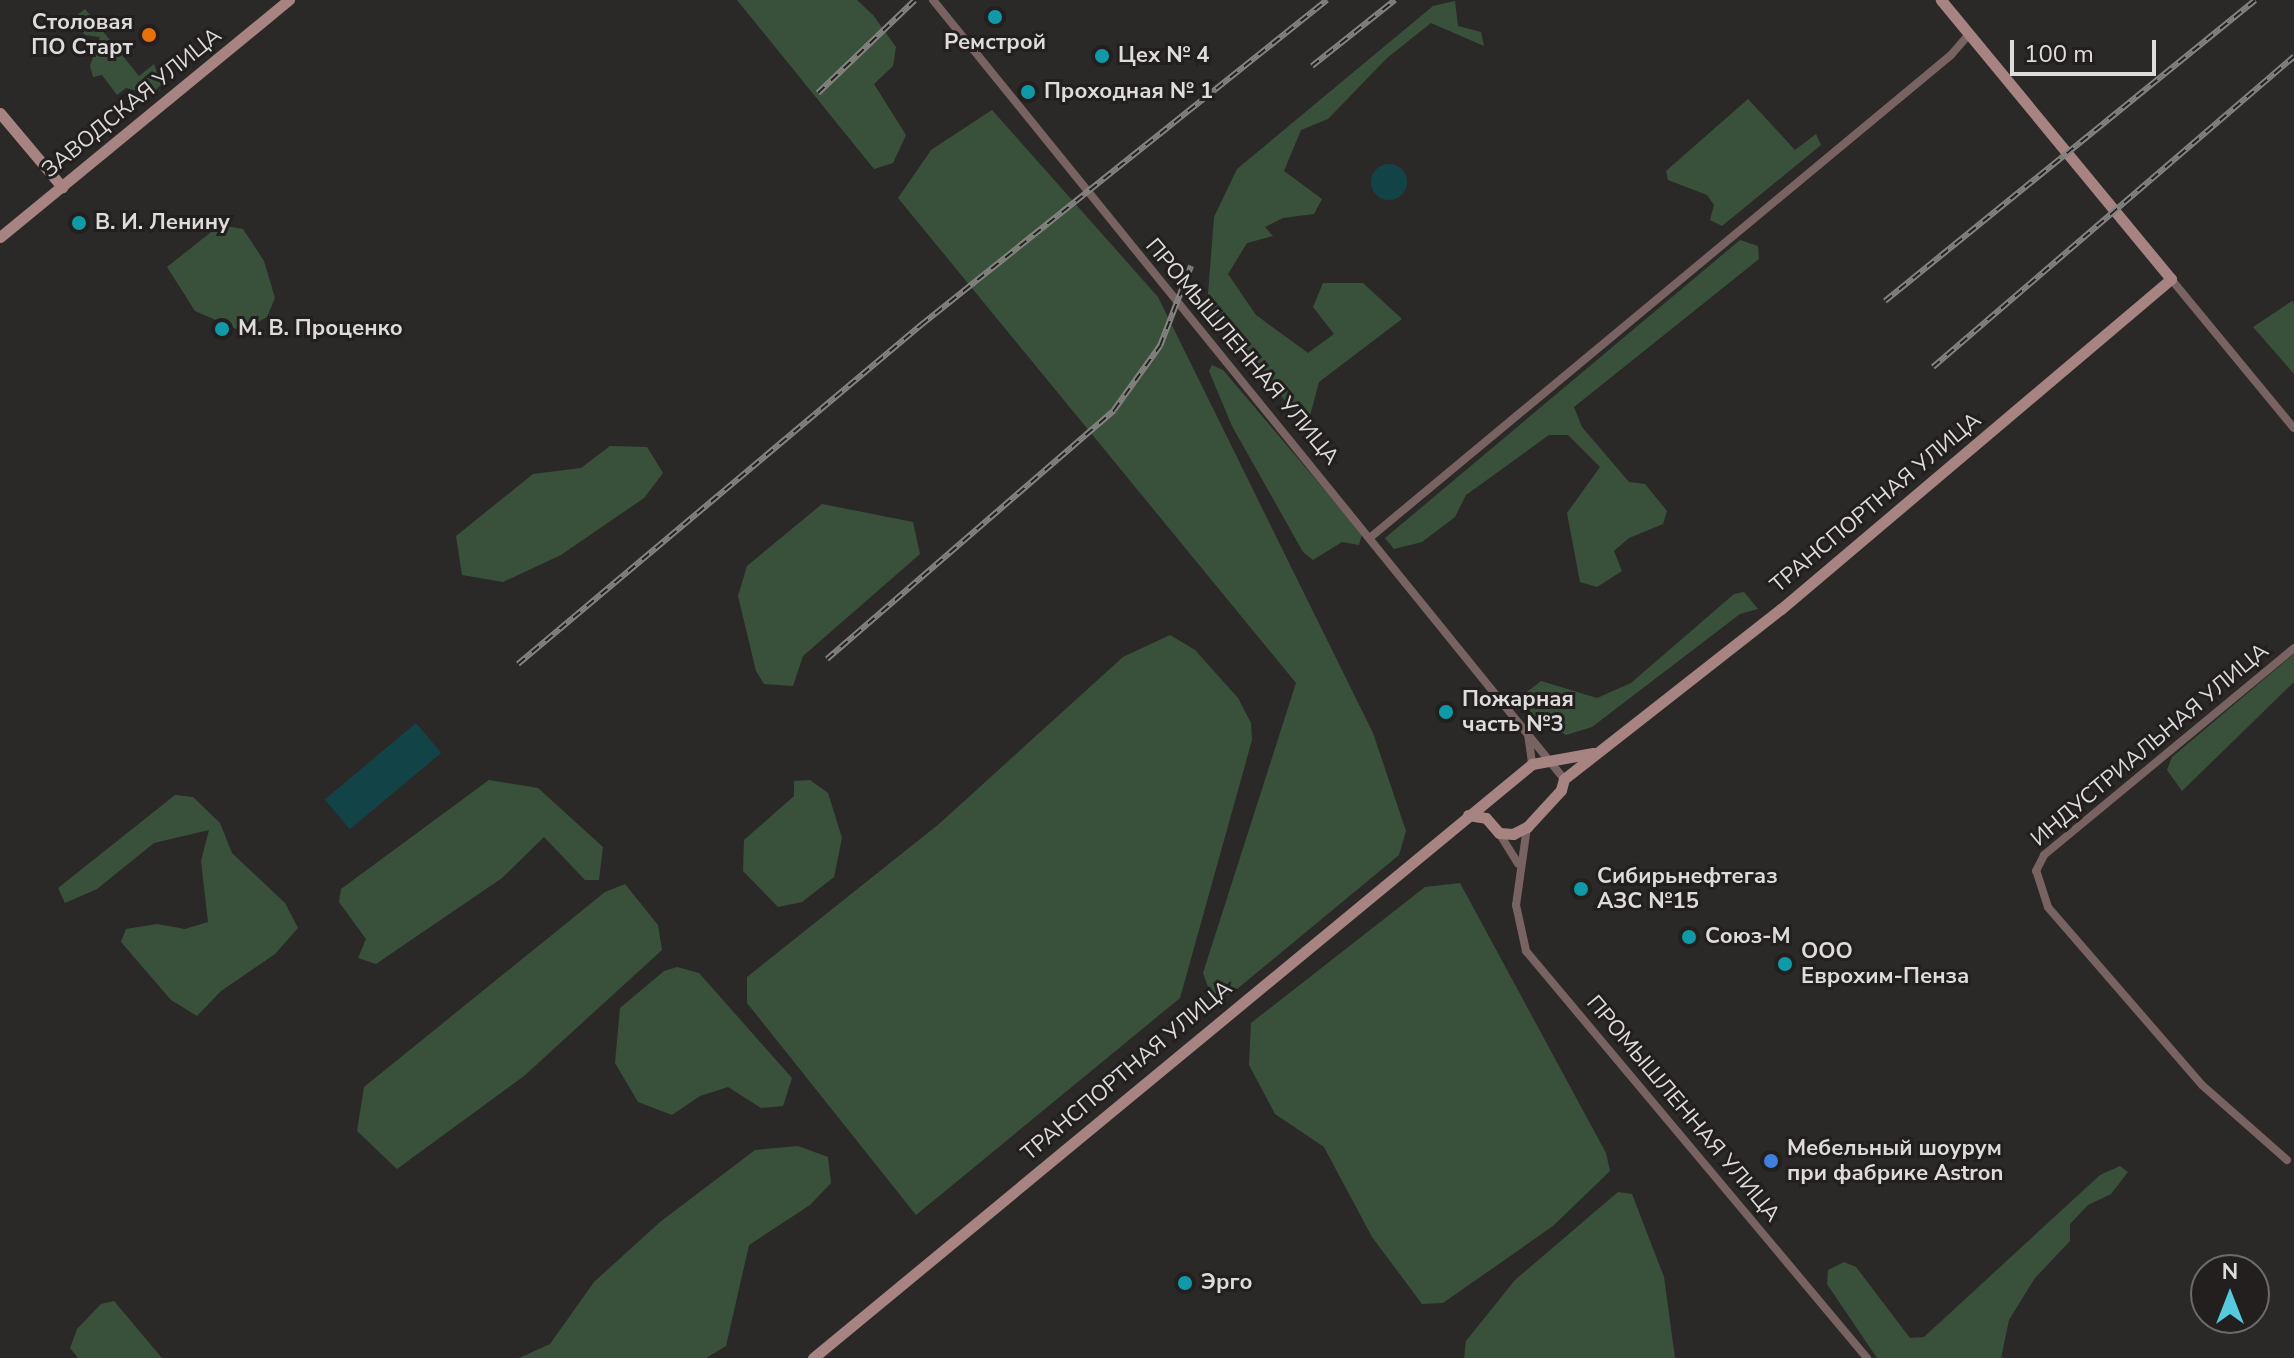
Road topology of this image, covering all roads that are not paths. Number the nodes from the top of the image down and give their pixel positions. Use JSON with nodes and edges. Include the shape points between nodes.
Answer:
{"nodes":[{"id":1,"x":289,"y":0,"type":"edge"},
{"id":2,"x":933,"y":0,"type":"edge"},
{"id":3,"x":1941,"y":0,"type":"edge"},
{"id":4,"x":1969,"y":34,"type":"junction"},
{"id":5,"x":0,"y":113,"type":"edge"},
{"id":6,"x":62,"y":187,"type":"junction"},
{"id":7,"x":0,"y":237,"type":"edge"},
{"id":8,"x":2171,"y":279,"type":"junction"},
{"id":9,"x":2294,"y":428,"type":"edge"},
{"id":10,"x":1372,"y":536,"type":"junction"},
{"id":11,"x":2294,"y":648,"type":"edge"},
{"id":12,"x":1525,"y":726,"type":"junction"},
{"id":13,"x":1601,"y":751,"type":"junction"},
{"id":14,"x":1551,"y":761,"type":"junction"},
{"id":15,"x":1532,"y":764,"type":"junction"},
{"id":16,"x":1564,"y":779,"type":"junction"},
{"id":17,"x":1487,"y":799,"type":"junction"},
{"id":18,"x":1468,"y":815,"type":"junction"},
{"id":19,"x":1486,"y":818,"type":"junction"},
{"id":20,"x":1527,"y":827,"type":"junction"},
{"id":21,"x":1499,"y":833,"type":"junction"},
{"id":22,"x":1518,"y":864,"type":"junction"},
{"id":23,"x":2287,"y":1160,"type":"dead end"},
{"id":24,"x":813,"y":1358,"type":"edge"},
{"id":25,"x":1867,"y":1358,"type":"edge"}],
"edges":[{"from":1,"to":6,"type":"street","name":"ЗАВОДСКАЯ УЛИЦА"},
{"from":2,"to":10,"type":"street","name":"ПРОМЫШЛЕННАЯ УЛИЦА"},
{"from":3,"to":4,"type":"street"},
{"from":4,"to":8,"type":"street"},
{"from":4,"to":10,"type":"street","via":[[1951,55]]},
{"from":5,"to":6,"type":"street"},
{"from":6,"to":7,"type":"street","name":"ЗАВОДСКАЯ УЛИЦА"},
{"from":8,"to":9,"type":"street"},
{"from":8,"to":13,"type":"street","name":"ТРАНСПОРТНАЯ УЛИЦА","via":[[1781,609]]},
{"from":10,"to":12,"type":"street","name":"ПРОМЫШЛЕННАЯ УЛИЦА"},
{"from":11,"to":23,"type":"street","name":"ИНДУСТРИАЛЬНАЯ УЛИЦА","via":[[2044,855],[2036,871],[2048,907],[2202,1085]]},
{"from":12,"to":14,"type":"street","name":"ПРОМЫШЛЕННАЯ УЛИЦА"},
{"from":12,"to":15,"type":"street"},
{"from":13,"to":14,"type":"street"},
{"from":13,"to":16,"type":"street","name":"ТРАНСПОРТНАЯ УЛИЦА"},
{"from":14,"to":15,"type":"street"},
{"from":14,"to":16,"type":"street","name":"ПРОМЫШЛЕННАЯ УЛИЦА"},
{"from":15,"to":17,"type":"street","name":"ТРАНСПОРТНАЯ УЛИЦА"},
{"from":16,"to":20,"type":"street","name":"ТРАНСПОРТНАЯ УЛИЦА","via":[[1561,790]]},
{"from":17,"to":18,"type":"street","name":"ТРАНСПОРТНАЯ УЛИЦА"},
{"from":17,"to":19,"type":"street"},
{"from":18,"to":19,"type":"street"},
{"from":18,"to":24,"type":"street","name":"ТРАНСПОРТНАЯ УЛИЦА"},
{"from":19,"to":21,"type":"street"},
{"from":20,"to":21,"type":"street"},
{"from":20,"to":22,"type":"street","name":"ПРОМЫШЛЕННАЯ УЛИЦА"},
{"from":21,"to":22,"type":"street"},
{"from":22,"to":25,"type":"street","name":"ПРОМЫШЛЕННАЯ УЛИЦА","via":[[1516,905],[1526,951]]}]}
